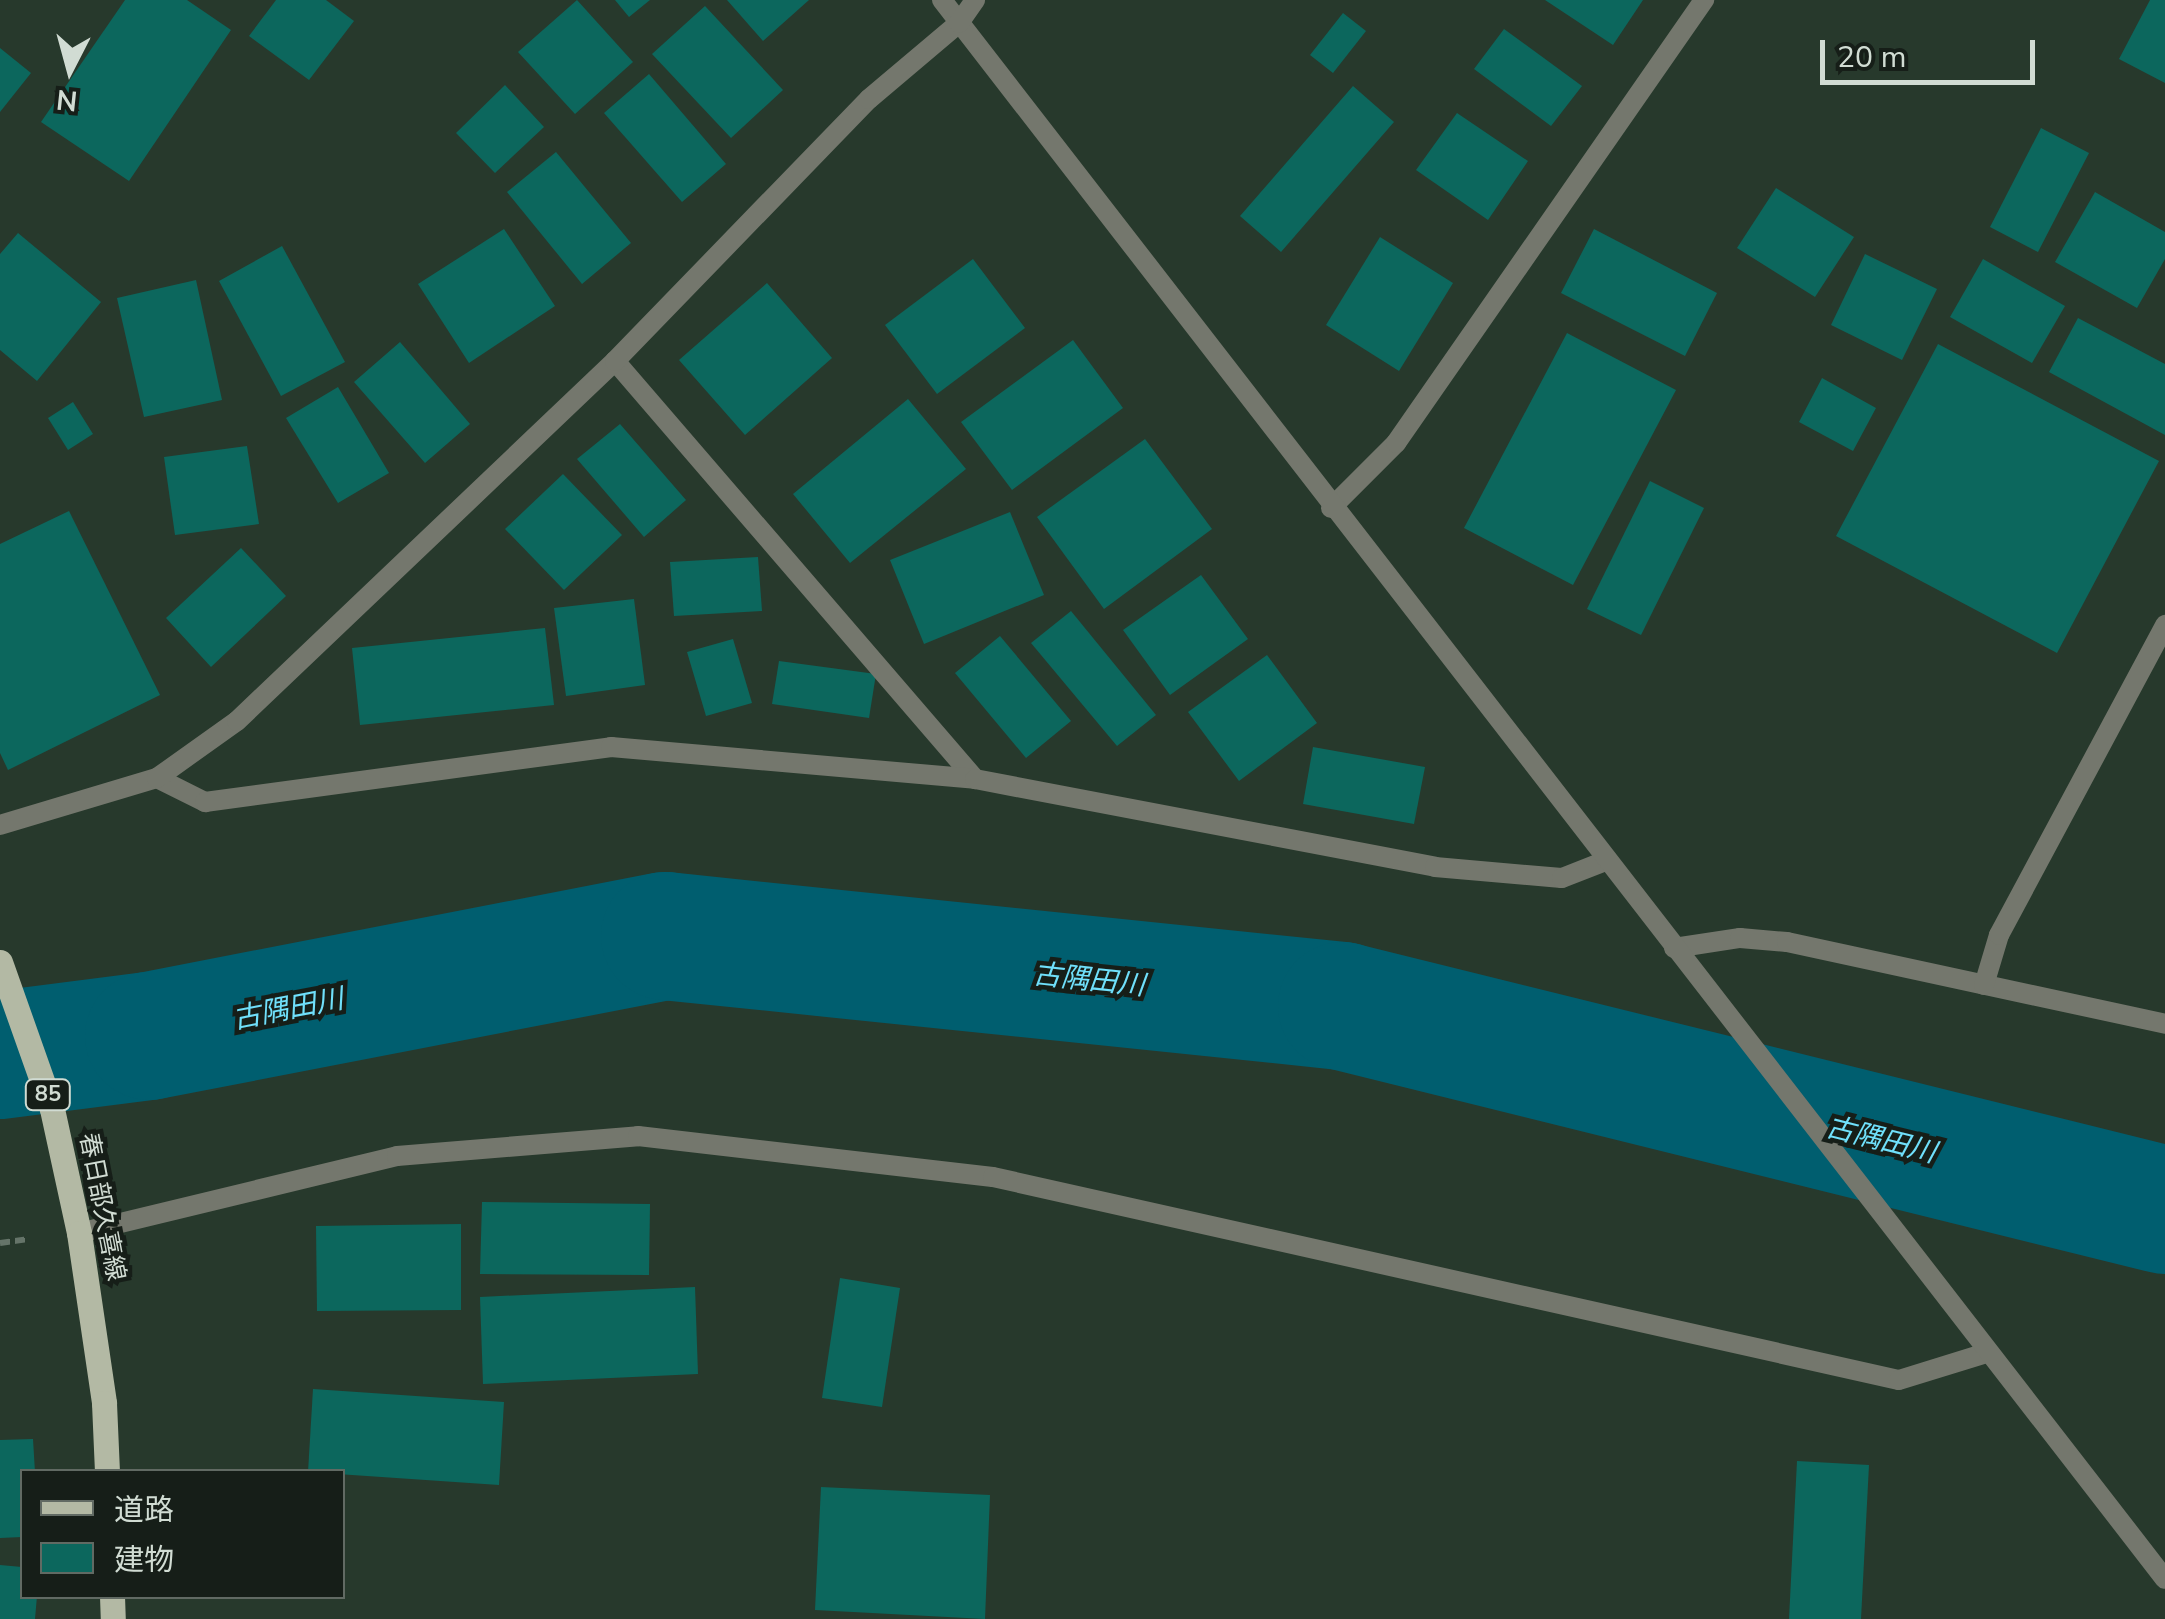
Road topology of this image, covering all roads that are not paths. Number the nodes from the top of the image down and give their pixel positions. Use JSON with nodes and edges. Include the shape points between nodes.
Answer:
{"nodes":[{"id":1,"x":942,"y":0,"type":"edge"},
{"id":2,"x":974,"y":0,"type":"edge"},
{"id":3,"x":1704,"y":0,"type":"edge"},
{"id":4,"x":958,"y":23,"type":"junction"},
{"id":5,"x":615,"y":361,"type":"junction"},
{"id":6,"x":1331,"y":508,"type":"junction"},
{"id":7,"x":2165,"y":625,"type":"edge"},
{"id":8,"x":157,"y":778,"type":"junction"},
{"id":9,"x":975,"y":780,"type":"junction"},
{"id":10,"x":0,"y":825,"type":"edge"},
{"id":11,"x":1608,"y":860,"type":"junction"},
{"id":12,"x":1674,"y":948,"type":"junction"},
{"id":13,"x":0,"y":962,"type":"edge"},
{"id":14,"x":1984,"y":985,"type":"junction"},
{"id":15,"x":2165,"y":1024,"type":"edge"},
{"id":16,"x":79,"y":1233,"type":"junction"},
{"id":17,"x":1986,"y":1353,"type":"junction"},
{"id":18,"x":107,"y":1469,"type":"edge"},
{"id":19,"x":2165,"y":1579,"type":"edge"}],
"edges":[{"from":1,"to":4,"type":"street"},
{"from":2,"to":4,"type":"street"},
{"from":3,"to":6,"type":"street","via":[[1396,443]]},
{"from":4,"to":5,"type":"street","via":[[869,98]]},
{"from":4,"to":6,"type":"street"},
{"from":5,"to":8,"type":"street","via":[[237,721]]},
{"from":5,"to":9,"type":"street"},
{"from":6,"to":11,"type":"street"},
{"from":7,"to":14,"type":"street","via":[[1999,935]]},
{"from":8,"to":9,"type":"street","via":[[205,802],[611,747]]},
{"from":8,"to":10,"type":"street"},
{"from":9,"to":11,"type":"street","via":[[1434,867],[1562,878]]},
{"from":11,"to":12,"type":"street"},
{"from":12,"to":14,"type":"street","via":[[1740,938],[1787,942]]},
{"from":12,"to":17,"type":"street"},
{"from":13,"to":16,"type":"main road","name":"春日部久喜線","number":"85","via":[[52,1109]]},
{"from":14,"to":15,"type":"street"},
{"from":16,"to":17,"type":"street","via":[[397,1156],[638,1136],[993,1177],[1899,1380]]},
{"from":16,"to":18,"type":"main road","name":"春日部久喜線","number":"85"},
{"from":17,"to":19,"type":"street"}]}
